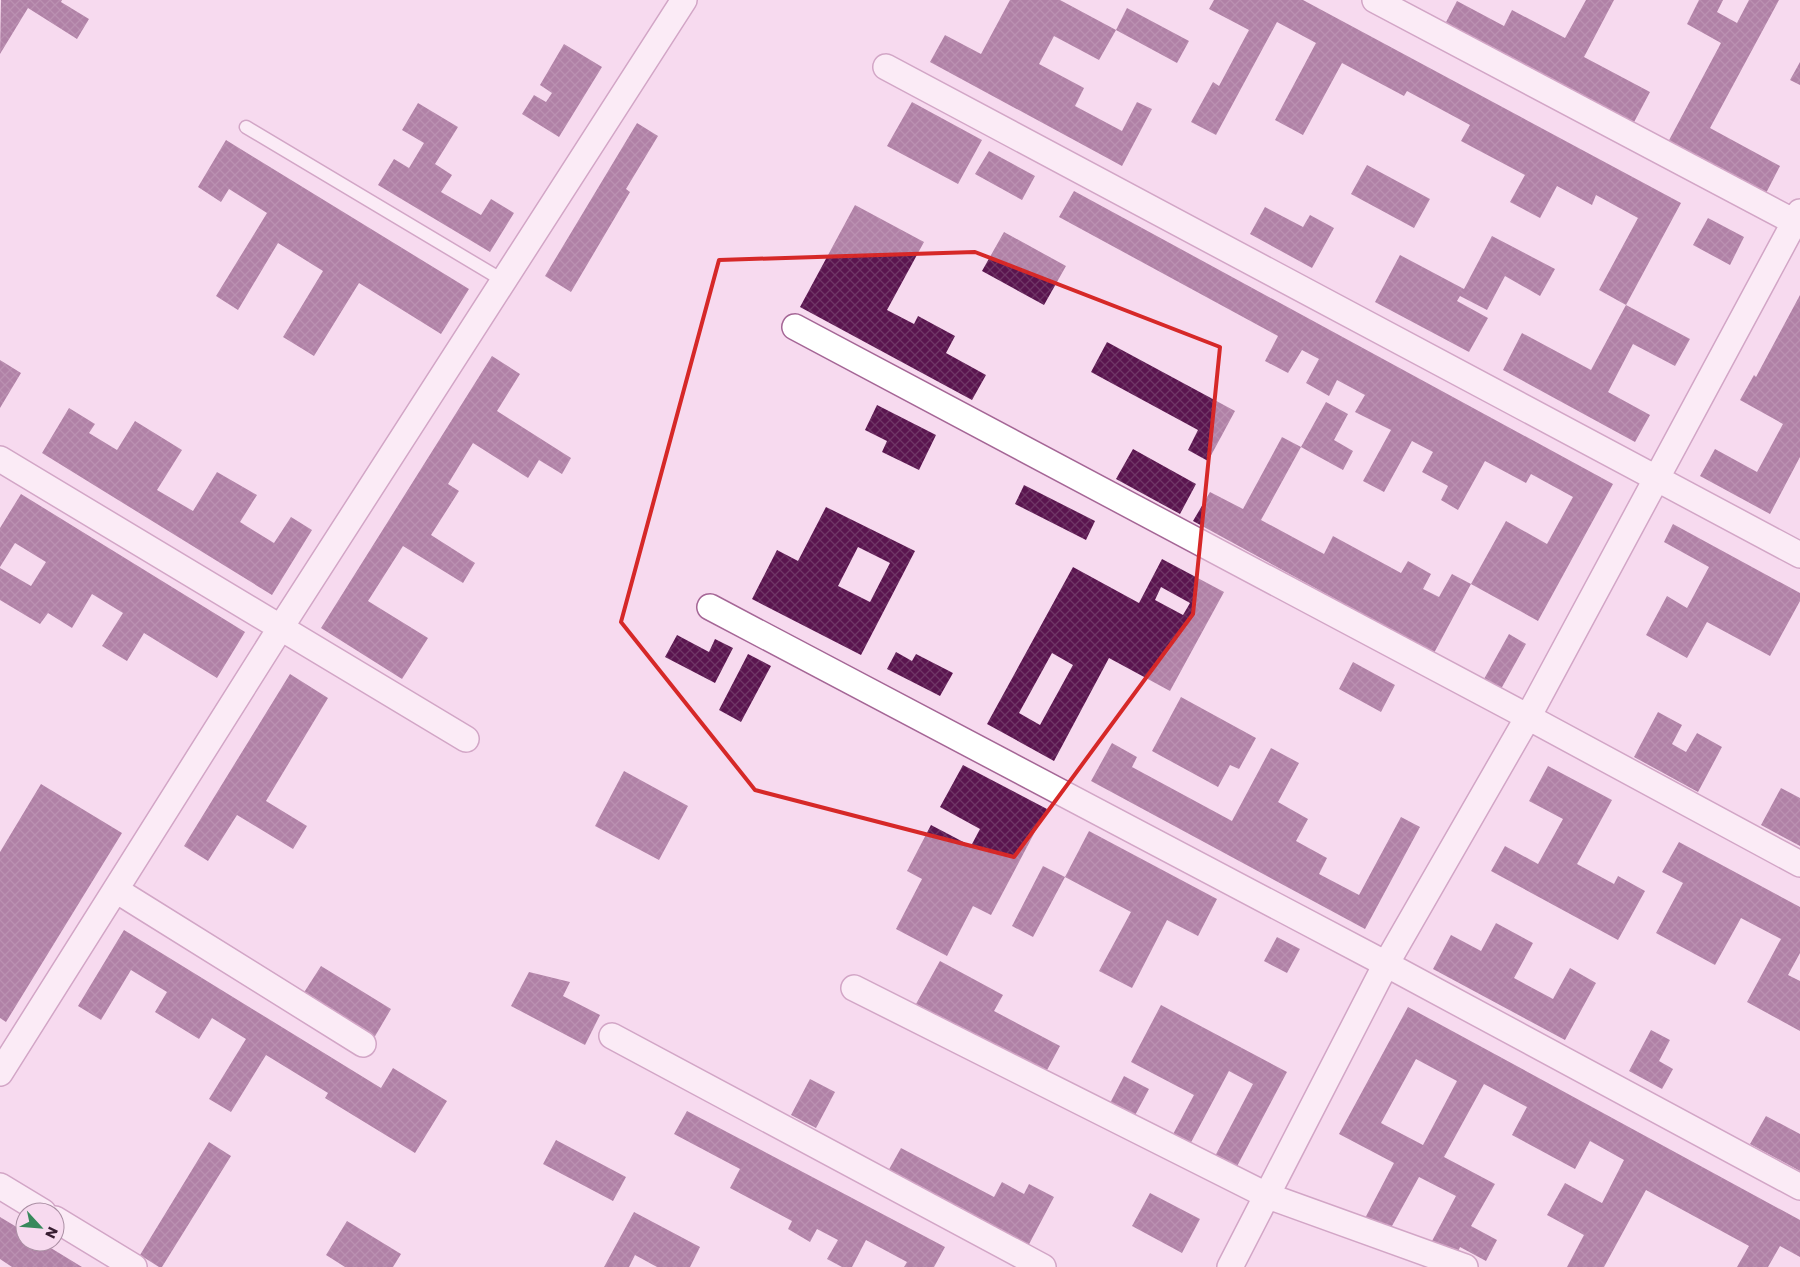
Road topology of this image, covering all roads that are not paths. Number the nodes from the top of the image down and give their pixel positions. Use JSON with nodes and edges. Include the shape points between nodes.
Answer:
{"nodes":[{"id":1,"x":684,"y":0,"type":"edge"},
{"id":2,"x":1375,"y":0,"type":"edge"},
{"id":3,"x":886,"y":67,"type":"dead end"},
{"id":4,"x":246,"y":127,"type":"dead end"},
{"id":5,"x":1798,"y":220,"type":"edge"},
{"id":6,"x":504,"y":281,"type":"junction"},
{"id":7,"x":795,"y":327,"type":"dead end"},
{"id":8,"x":0,"y":459,"type":"edge"},
{"id":9,"x":1656,"y":478,"type":"junction"},
{"id":10,"x":1800,"y":555,"type":"edge"},
{"id":11,"x":710,"y":607,"type":"dead end"},
{"id":12,"x":281,"y":627,"type":"junction"},
{"id":13,"x":1528,"y":717,"type":"junction"},
{"id":14,"x":466,"y":739,"type":"dead end"},
{"id":15,"x":1800,"y":864,"type":"edge"},
{"id":16,"x":116,"y":890,"type":"junction"},
{"id":17,"x":1386,"y":964,"type":"junction"},
{"id":18,"x":854,"y":988,"type":"dead end"},
{"id":19,"x":612,"y":1036,"type":"dead end"},
{"id":20,"x":363,"y":1044,"type":"dead end"},
{"id":21,"x":4,"y":1057,"type":"edge"},
{"id":22,"x":0,"y":1186,"type":"edge"},
{"id":23,"x":1800,"y":1187,"type":"edge"},
{"id":24,"x":1268,"y":1196,"type":"junction"},
{"id":25,"x":26,"y":1202,"type":"edge"},
{"id":26,"x":65,"y":1225,"type":"edge"},
{"id":27,"x":134,"y":1267,"type":"edge"},
{"id":28,"x":1043,"y":1267,"type":"edge"},
{"id":29,"x":1230,"y":1267,"type":"edge"},
{"id":30,"x":1465,"y":1267,"type":"edge"}],
"edges":[{"from":1,"to":6,"type":"street"},
{"from":2,"to":5,"type":"street"},
{"from":3,"to":9,"type":"street"},
{"from":4,"to":6,"type":"lane"},
{"from":5,"to":9,"type":"street"},
{"from":6,"to":12,"type":"street"},
{"from":7,"to":13,"type":"street"},
{"from":8,"to":12,"type":"street"},
{"from":9,"to":10,"type":"street"},
{"from":9,"to":13,"type":"street"},
{"from":11,"to":17,"type":"street"},
{"from":12,"to":14,"type":"street"},
{"from":12,"to":16,"type":"street"},
{"from":13,"to":15,"type":"street"},
{"from":13,"to":17,"type":"street"},
{"from":16,"to":20,"type":"street"},
{"from":16,"to":21,"type":"street"},
{"from":17,"to":23,"type":"street"},
{"from":17,"to":24,"type":"street"},
{"from":18,"to":24,"type":"street"},
{"from":19,"to":28,"type":"street"},
{"from":22,"to":25,"type":"street"},
{"from":24,"to":29,"type":"street"},
{"from":24,"to":30,"type":"street"},
{"from":26,"to":27,"type":"street"}]}
